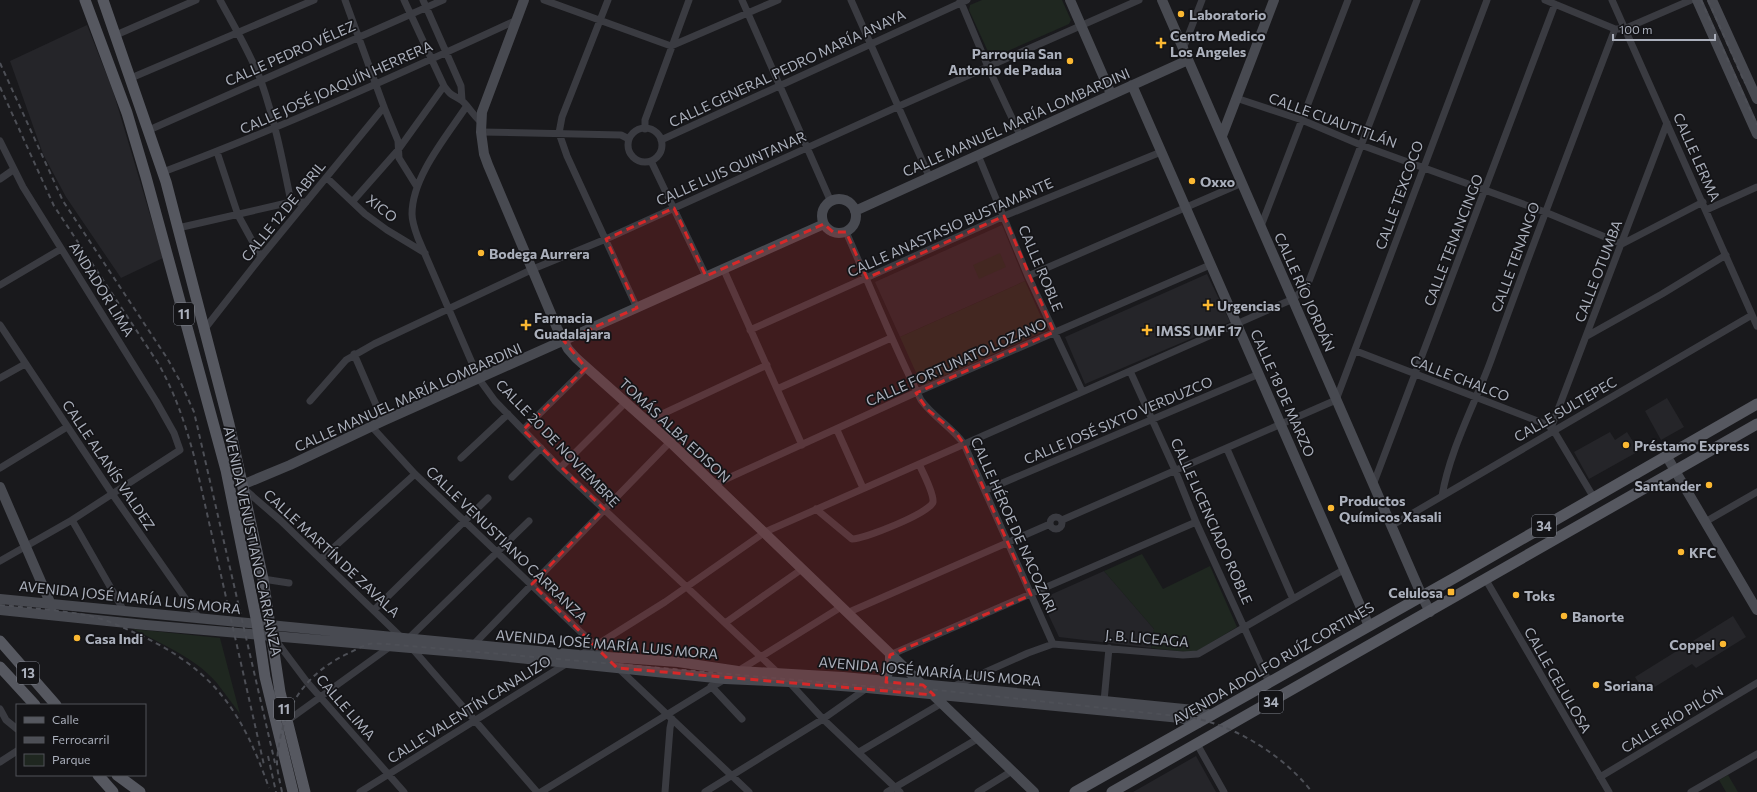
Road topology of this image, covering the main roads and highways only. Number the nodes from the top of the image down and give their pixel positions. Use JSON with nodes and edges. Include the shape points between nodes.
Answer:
{"nodes":[{"id":1,"x":85,"y":0,"type":"edge"},
{"id":2,"x":103,"y":0,"type":"edge"},
{"id":3,"x":1757,"y":404,"type":"edge"},
{"id":4,"x":1757,"y":424,"type":"edge"},
{"id":5,"x":0,"y":641,"type":"edge"},
{"id":6,"x":0,"y":667,"type":"edge"},
{"id":7,"x":34,"y":704,"type":"edge"},
{"id":8,"x":55,"y":704,"type":"edge"},
{"id":9,"x":99,"y":776,"type":"edge"},
{"id":10,"x":117,"y":776,"type":"edge"},
{"id":11,"x":117,"y":776,"type":"edge"},
{"id":12,"x":113,"y":792,"type":"edge"},
{"id":13,"x":131,"y":792,"type":"edge"},
{"id":14,"x":140,"y":792,"type":"edge"},
{"id":15,"x":293,"y":792,"type":"edge"},
{"id":16,"x":305,"y":792,"type":"edge"},
{"id":17,"x":1075,"y":792,"type":"edge"},
{"id":18,"x":1112,"y":792,"type":"edge"}],
"edges":[{"from":1,"to":15,"type":"main road","name":"AVENIDA VENUSTIANO CARRANZA","number":"11","via":[[127,113],[167,249],[226,470],[258,629],[265,677]]},
{"from":2,"to":16,"type":"main road","name":"AVENIDA VENUSTIANO CARRANZA","number":"11","via":[[163,172],[229,424],[263,579],[280,692]]},
{"from":3,"to":17,"type":"main road","name":"AVENIDA ADOLFO RUÍZ CORTINES","number":"34"},
{"from":4,"to":18,"type":"main road","number":"34"},
{"from":5,"to":8,"type":"main road","number":"13"},
{"from":6,"to":7,"type":"main road","number":"13"},
{"from":9,"to":12,"type":"main road"},
{"from":10,"to":13,"type":"main road"},
{"from":11,"to":14,"type":"main road"}]}
